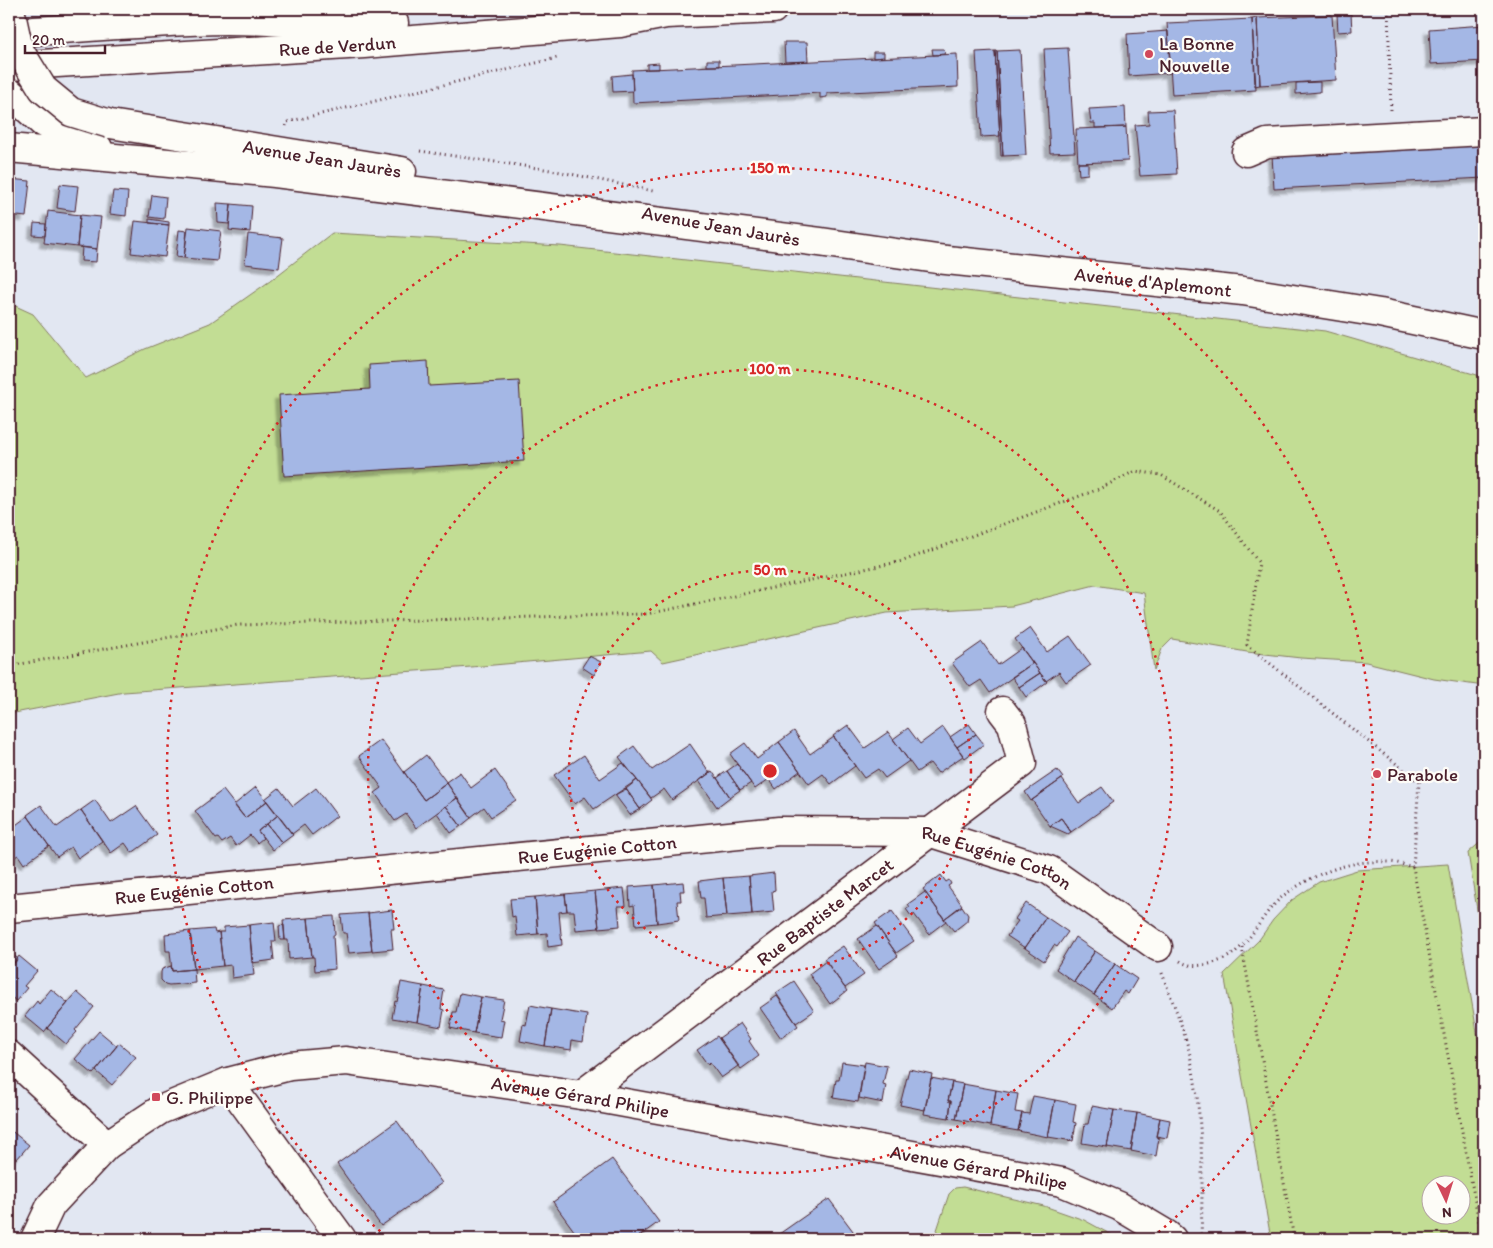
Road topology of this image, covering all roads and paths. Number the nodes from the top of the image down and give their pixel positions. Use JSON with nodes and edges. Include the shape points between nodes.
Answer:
{"nodes":[{"id":1,"x":10,"y":9,"type":"edge"},
{"id":2,"x":174,"y":9,"type":"edge"},
{"id":3,"x":294,"y":9,"type":"edge"},
{"id":4,"x":773,"y":9,"type":"edge"},
{"id":5,"x":1388,"y":9,"type":"edge"},
{"id":6,"x":666,"y":14,"type":"junction"},
{"id":7,"x":232,"y":15,"type":"edge"},
{"id":8,"x":361,"y":25,"type":"junction"},
{"id":9,"x":112,"y":26,"type":"junction"},
{"id":10,"x":9,"y":33,"type":"edge"},
{"id":11,"x":166,"y":56,"type":"junction"},
{"id":12,"x":563,"y":56,"type":"dead end"},
{"id":13,"x":9,"y":66,"type":"edge"},
{"id":14,"x":9,"y":92,"type":"edge"},
{"id":15,"x":1484,"y":131,"type":"edge"},
{"id":16,"x":1392,"y":136,"type":"junction"},
{"id":17,"x":9,"y":148,"type":"edge"},
{"id":18,"x":410,"y":150,"type":"dead end"},
{"id":19,"x":1246,"y":152,"type":"dead end"},
{"id":20,"x":278,"y":161,"type":"junction"},
{"id":21,"x":208,"y":166,"type":"junction"},
{"id":22,"x":656,"y":192,"type":"dead end"},
{"id":23,"x":820,"y":242,"type":"joint"},
{"id":24,"x":1484,"y":335,"type":"edge"},
{"id":25,"x":9,"y":666,"type":"edge"},
{"id":26,"x":1002,"y":711,"type":"dead end"},
{"id":27,"x":928,"y":832,"type":"junction"},
{"id":28,"x":1413,"y":867,"type":"junction"},
{"id":29,"x":9,"y":908,"type":"edge"},
{"id":30,"x":1242,"y":947,"type":"junction"},
{"id":31,"x":1158,"y":948,"type":"junction"},
{"id":32,"x":9,"y":1055,"type":"edge"},
{"id":33,"x":228,"y":1082,"type":"junction"},
{"id":34,"x":581,"y":1094,"type":"junction"},
{"id":35,"x":107,"y":1145,"type":"junction"},
{"id":36,"x":35,"y":1239,"type":"edge"},
{"id":37,"x":342,"y":1239,"type":"edge"},
{"id":38,"x":1172,"y":1239,"type":"edge"},
{"id":39,"x":1201,"y":1239,"type":"edge"},
{"id":40,"x":1294,"y":1239,"type":"edge"},
{"id":41,"x":1482,"y":1239,"type":"edge"}],
"edges":[{"from":1,"to":20,"type":"street","name":"Avenue Jean Jaurès","bridge":true,"via":[[19,50],[43,89],[71,112],[110,124]]},
{"from":2,"to":9,"type":"street"},
{"from":3,"to":8,"type":"street"},
{"from":4,"to":6,"type":"street","name":"Rue de Verdun"},
{"from":5,"to":16,"type":"path"},
{"from":6,"to":8,"type":"street","name":"Rue de Verdun","via":[[621,9]]},
{"from":6,"to":11,"type":"street","name":"Rue de Verdun","via":[[581,26]]},
{"from":7,"to":8,"type":"street","name":"Rue de Verdun"},
{"from":7,"to":9,"type":"street","name":"Rue de Verdun"},
{"from":7,"to":11,"type":"street","via":[[215,36]]},
{"from":9,"to":10,"type":"street","name":"Rue de Verdun"},
{"from":11,"to":13,"type":"street","name":"Rue de Verdun"},
{"from":12,"to":20,"type":"path","via":[[287,122]]},
{"from":14,"to":21,"type":"street","via":[[42,122],[70,138],[97,147]]},
{"from":15,"to":16,"type":"street"},
{"from":16,"to":19,"type":"street","via":[[1266,143]]},
{"from":17,"to":21,"type":"street"},
{"from":18,"to":22,"type":"path","via":[[551,170]]},
{"from":20,"to":21,"type":"street"},
{"from":20,"to":23,"type":"street","name":"Avenue Jean Jaurès"},
{"from":23,"to":24,"type":"street","name":"Avenue d'Aplemont","via":[[937,259],[1243,291],[1380,313]]},
{"from":25,"to":28,"type":"path","via":[[238,625],[647,614],[904,561],[1099,489],[1135,471],[1161,475],[1220,511],[1258,563],[1247,645],[1419,782]]},
{"from":26,"to":27,"type":"street","name":"Rue Baptiste Marcet","via":[[1012,724],[1022,763]]},
{"from":27,"to":29,"type":"street","name":"Rue Eugénie Cotton","via":[[779,832]]},
{"from":27,"to":31,"type":"street","name":"Rue Eugénie Cotton","via":[[1049,870]]},
{"from":27,"to":34,"type":"street","name":"Rue Baptiste Marcet"},
{"from":28,"to":30,"type":"path","via":[[1388,862],[1362,862],[1332,868],[1285,895],[1266,913]]},
{"from":28,"to":41,"type":"path"},
{"from":30,"to":31,"type":"path","via":[[1218,962],[1199,966],[1182,963]]},
{"from":30,"to":40,"type":"path"},
{"from":31,"to":39,"type":"path","via":[[1160,965],[1190,1058],[1198,1104]]},
{"from":32,"to":35,"type":"street"},
{"from":33,"to":34,"type":"street","name":"Avenue Gérard Philipe","via":[[290,1066],[346,1061]]},
{"from":33,"to":35,"type":"street","name":"Avenue Gérard Philipe","via":[[160,1110]]},
{"from":33,"to":37,"type":"street"},
{"from":34,"to":38,"type":"street","name":"Avenue Gérard Philipe","via":[[1062,1182],[1119,1206]]},
{"from":35,"to":36,"type":"street","name":"Avenue Gérard Philipe","via":[[51,1206]]}]}
